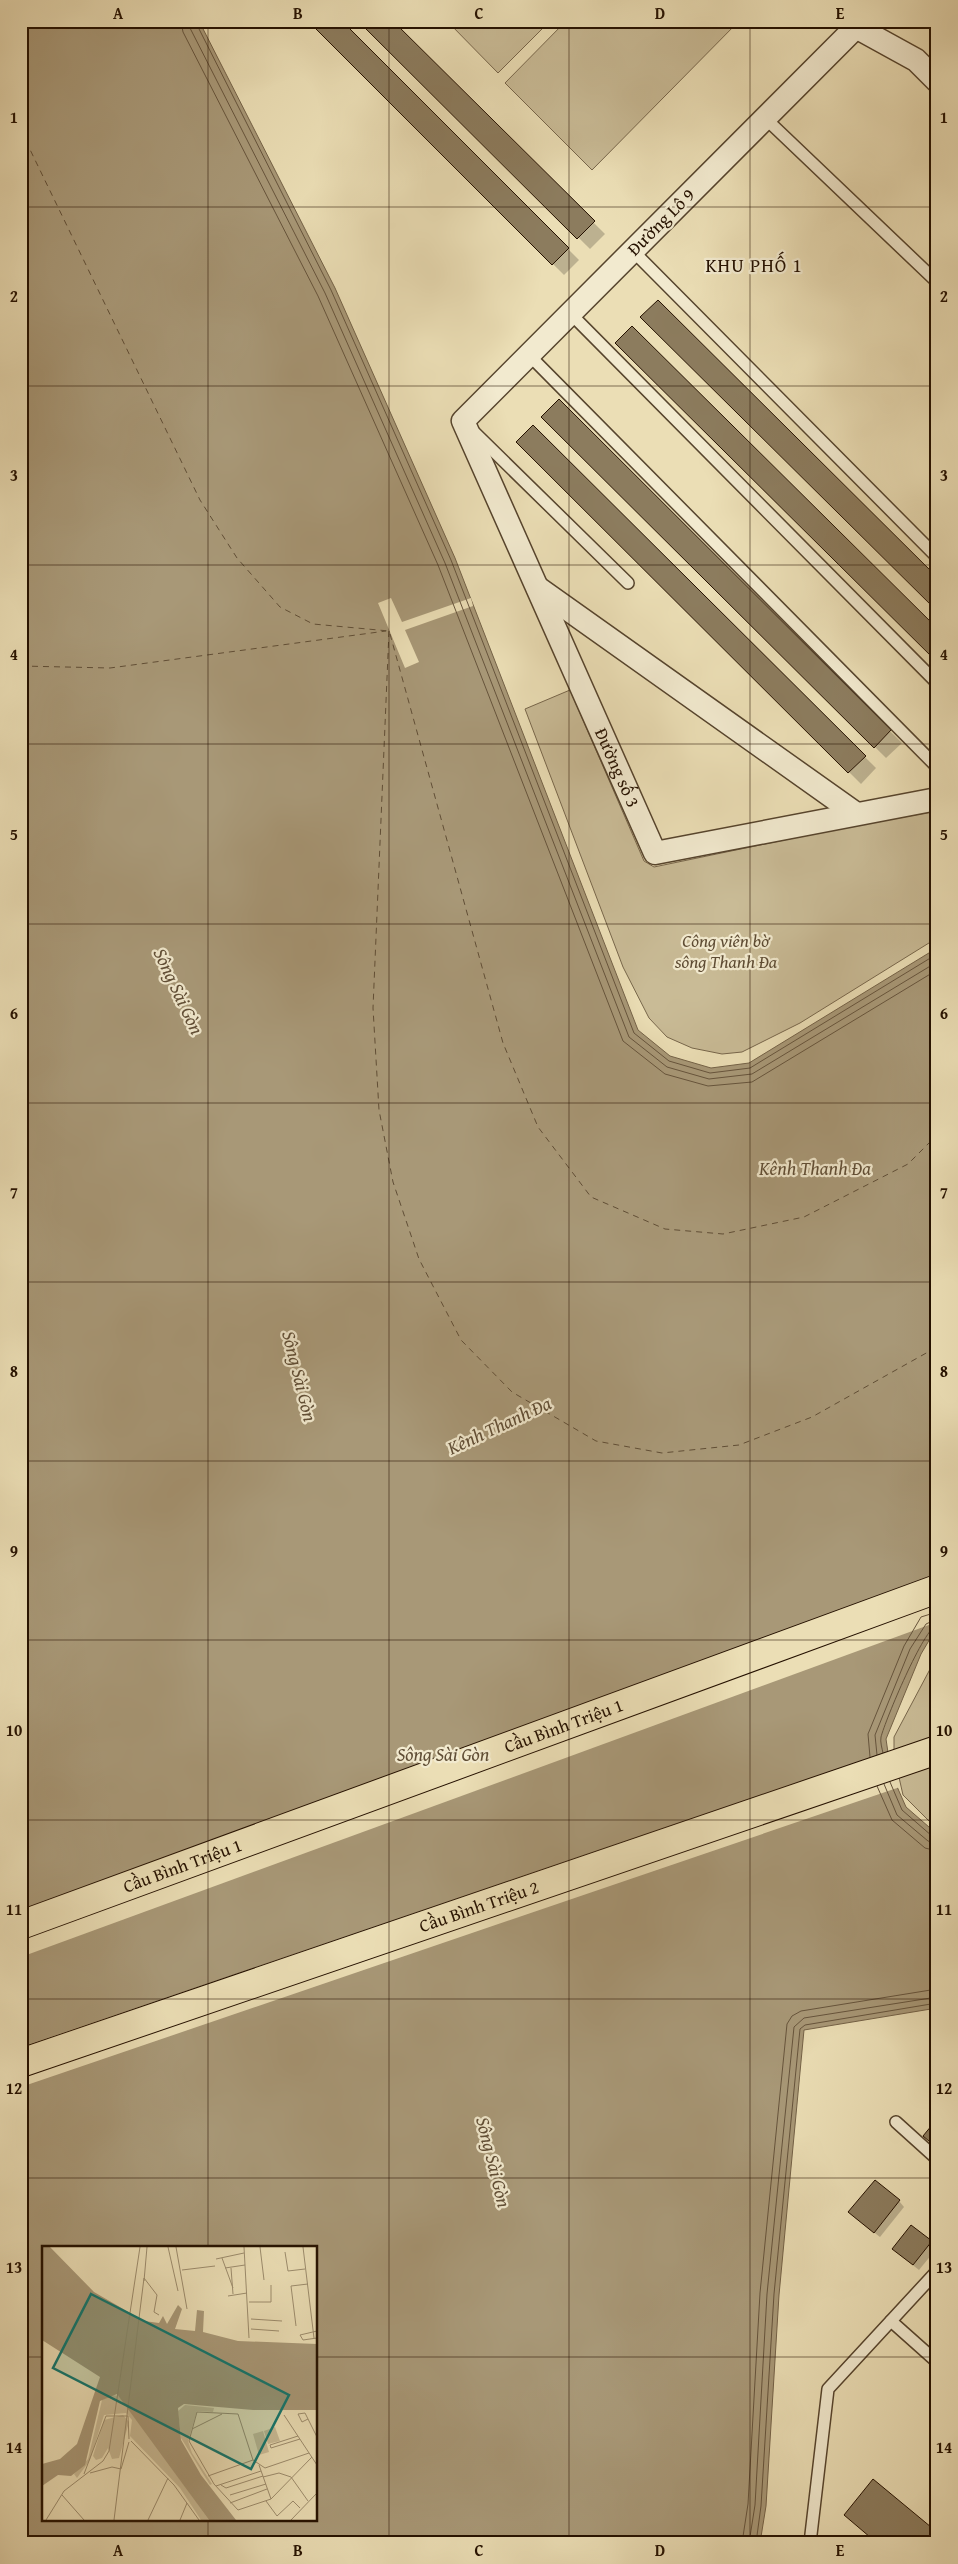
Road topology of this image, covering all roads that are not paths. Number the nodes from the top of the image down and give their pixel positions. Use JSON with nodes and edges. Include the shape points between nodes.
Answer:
{"nodes":[{"id":1,"x":856,"y":24,"type":"edge"},
{"id":2,"x":937,"y":81,"type":"edge"},
{"id":3,"x":765,"y":118,"type":"junction"},
{"id":4,"x":633,"y":250,"type":"junction"},
{"id":5,"x":937,"y":282,"type":"edge"},
{"id":6,"x":571,"y":314,"type":"junction"},
{"id":7,"x":530,"y":356,"type":"junction"},
{"id":8,"x":462,"y":421,"type":"junction"},
{"id":9,"x":937,"y":557,"type":"edge"},
{"id":10,"x":628,"y":583,"type":"dead end"},
{"id":11,"x":538,"y":588,"type":"junction"},
{"id":12,"x":937,"y":683,"type":"edge"},
{"id":13,"x":937,"y":767,"type":"edge"},
{"id":14,"x":937,"y":799,"type":"edge"},
{"id":15,"x":855,"y":814,"type":"junction"},
{"id":16,"x":937,"y":1589,"type":"edge"},
{"id":17,"x":937,"y":1608,"type":"edge"},
{"id":18,"x":937,"y":1750,"type":"edge"},
{"id":19,"x":21,"y":1925,"type":"edge"},
{"id":20,"x":21,"y":1943,"type":"edge"},
{"id":21,"x":21,"y":2063,"type":"edge"},
{"id":22,"x":896,"y":2122,"type":"dead end"},
{"id":23,"x":937,"y":2158,"type":"edge"},
{"id":24,"x":937,"y":2271,"type":"edge"},
{"id":25,"x":891,"y":2321,"type":"junction"},
{"id":26,"x":937,"y":2362,"type":"edge"},
{"id":27,"x":810,"y":2543,"type":"edge"}],
"edges":[{"from":1,"to":2,"type":"street","via":[[916,60]]},
{"from":1,"to":3,"type":"street","name":"Đường Lô 9"},
{"from":3,"to":4,"type":"street","name":"Đường Lô 9"},
{"from":3,"to":5,"type":"lane"},
{"from":4,"to":6,"type":"street","name":"Đường Lô 9"},
{"from":4,"to":9,"type":"lane"},
{"from":6,"to":7,"type":"street","name":"Đường Lô 9"},
{"from":6,"to":12,"type":"lane"},
{"from":7,"to":8,"type":"street","name":"Đường Lô 9"},
{"from":7,"to":13,"type":"lane"},
{"from":8,"to":10,"type":"lane"},
{"from":8,"to":11,"type":"street","name":"Đường số 3"},
{"from":11,"to":15,"type":"street"},
{"from":11,"to":15,"type":"street","name":"Đường số 3","via":[[655,853]]},
{"from":14,"to":15,"type":"street","name":"Đường số 3"},
{"from":16,"to":19,"type":"main road","name":"Cầu Bình Triệu 1"},
{"from":17,"to":20,"type":"main road","name":"Cầu Bình Triệu 1"},
{"from":18,"to":21,"type":"main road","name":"Cầu Bình Triệu 2"},
{"from":22,"to":23,"type":"lane"},
{"from":24,"to":25,"type":"lane"},
{"from":25,"to":26,"type":"lane"},
{"from":25,"to":27,"type":"lane","via":[[828,2389]]}]}
